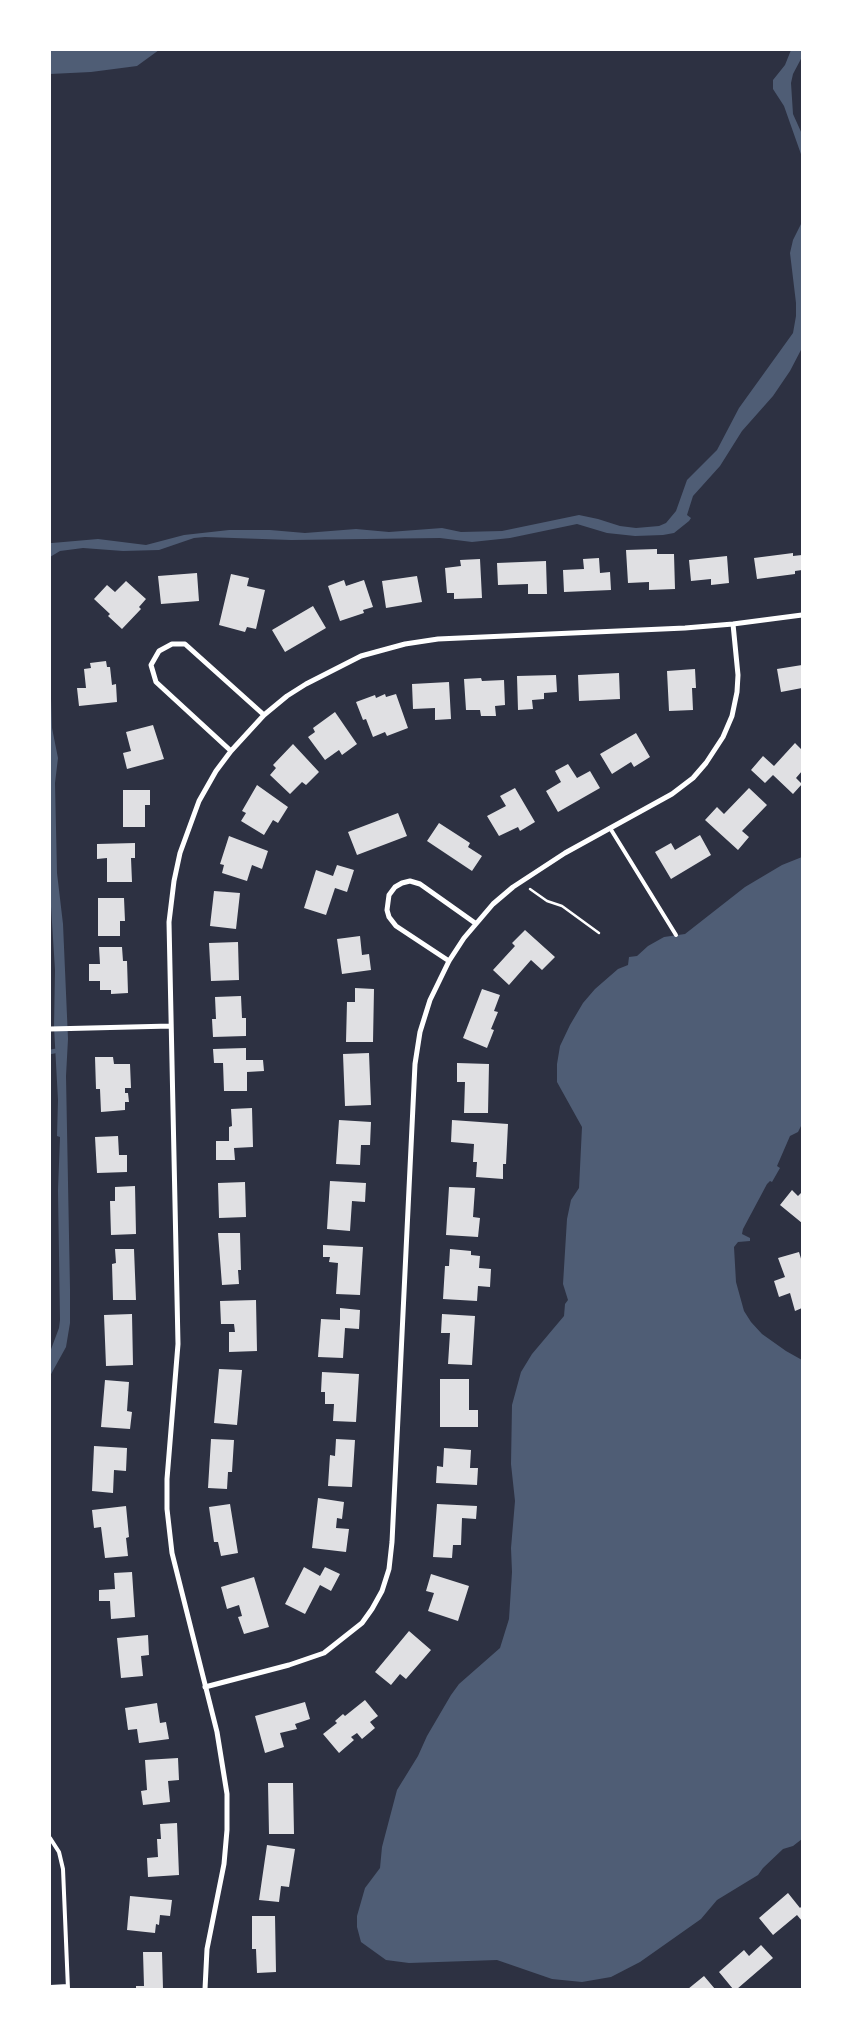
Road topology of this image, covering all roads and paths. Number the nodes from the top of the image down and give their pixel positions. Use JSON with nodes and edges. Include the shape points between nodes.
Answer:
{"nodes":[{"id":1,"x":802,"y":615,"type":"edge"},
{"id":2,"x":733,"y":624,"type":"junction"},
{"id":3,"x":264,"y":715,"type":"junction"},
{"id":4,"x":231,"y":751,"type":"junction"},
{"id":5,"x":610,"y":828,"type":"junction"},
{"id":6,"x":522,"y":881,"type":"junction"},
{"id":7,"x":475,"y":923,"type":"junction"},
{"id":8,"x":599,"y":933,"type":"dead end"},
{"id":9,"x":676,"y":935,"type":"dead end"},
{"id":10,"x":449,"y":961,"type":"junction"},
{"id":11,"x":171,"y":1026,"type":"junction"},
{"id":12,"x":50,"y":1029,"type":"edge"},
{"id":13,"x":205,"y":1687,"type":"junction"},
{"id":14,"x":50,"y":1838,"type":"edge"},
{"id":15,"x":50,"y":1987,"type":"edge"},
{"id":16,"x":68,"y":1988,"type":"edge"},
{"id":17,"x":205,"y":1989,"type":"edge"}],
"edges":[{"from":1,"to":2,"type":"street"},
{"from":2,"to":3,"type":"street","via":[[475,637],[405,644],[361,656],[334,668],[287,696]]},
{"from":2,"to":5,"type":"street","via":[[737,692],[732,716],[715,751],[672,794]]},
{"from":3,"to":4,"type":"street"},
{"from":3,"to":4,"type":"street","via":[[185,644],[172,644],[159,651],[151,665],[156,682]]},
{"from":4,"to":11,"type":"street","via":[[199,802],[180,853],[169,922]]},
{"from":5,"to":6,"type":"street"},
{"from":5,"to":9,"type":"lane"},
{"from":6,"to":7,"type":"street"},
{"from":6,"to":8,"type":"path","via":[[535,894],[562,906]]},
{"from":7,"to":10,"type":"street"},
{"from":7,"to":10,"type":"street","via":[[420,884],[402,883],[389,895],[387,910],[396,926]]},
{"from":10,"to":13,"type":"street","via":[[430,1000],[415,1064],[392,1542],[382,1591],[362,1623],[324,1653]]},
{"from":11,"to":12,"type":"street"},
{"from":11,"to":13,"type":"street","via":[[178,1344],[167,1509],[172,1553]]},
{"from":13,"to":17,"type":"street","via":[[223,1765],[228,1830],[207,1949]]},
{"from":14,"to":16,"type":"lane","via":[[59,1852],[63,1869]]},
{"from":15,"to":16,"type":"lane"}]}
